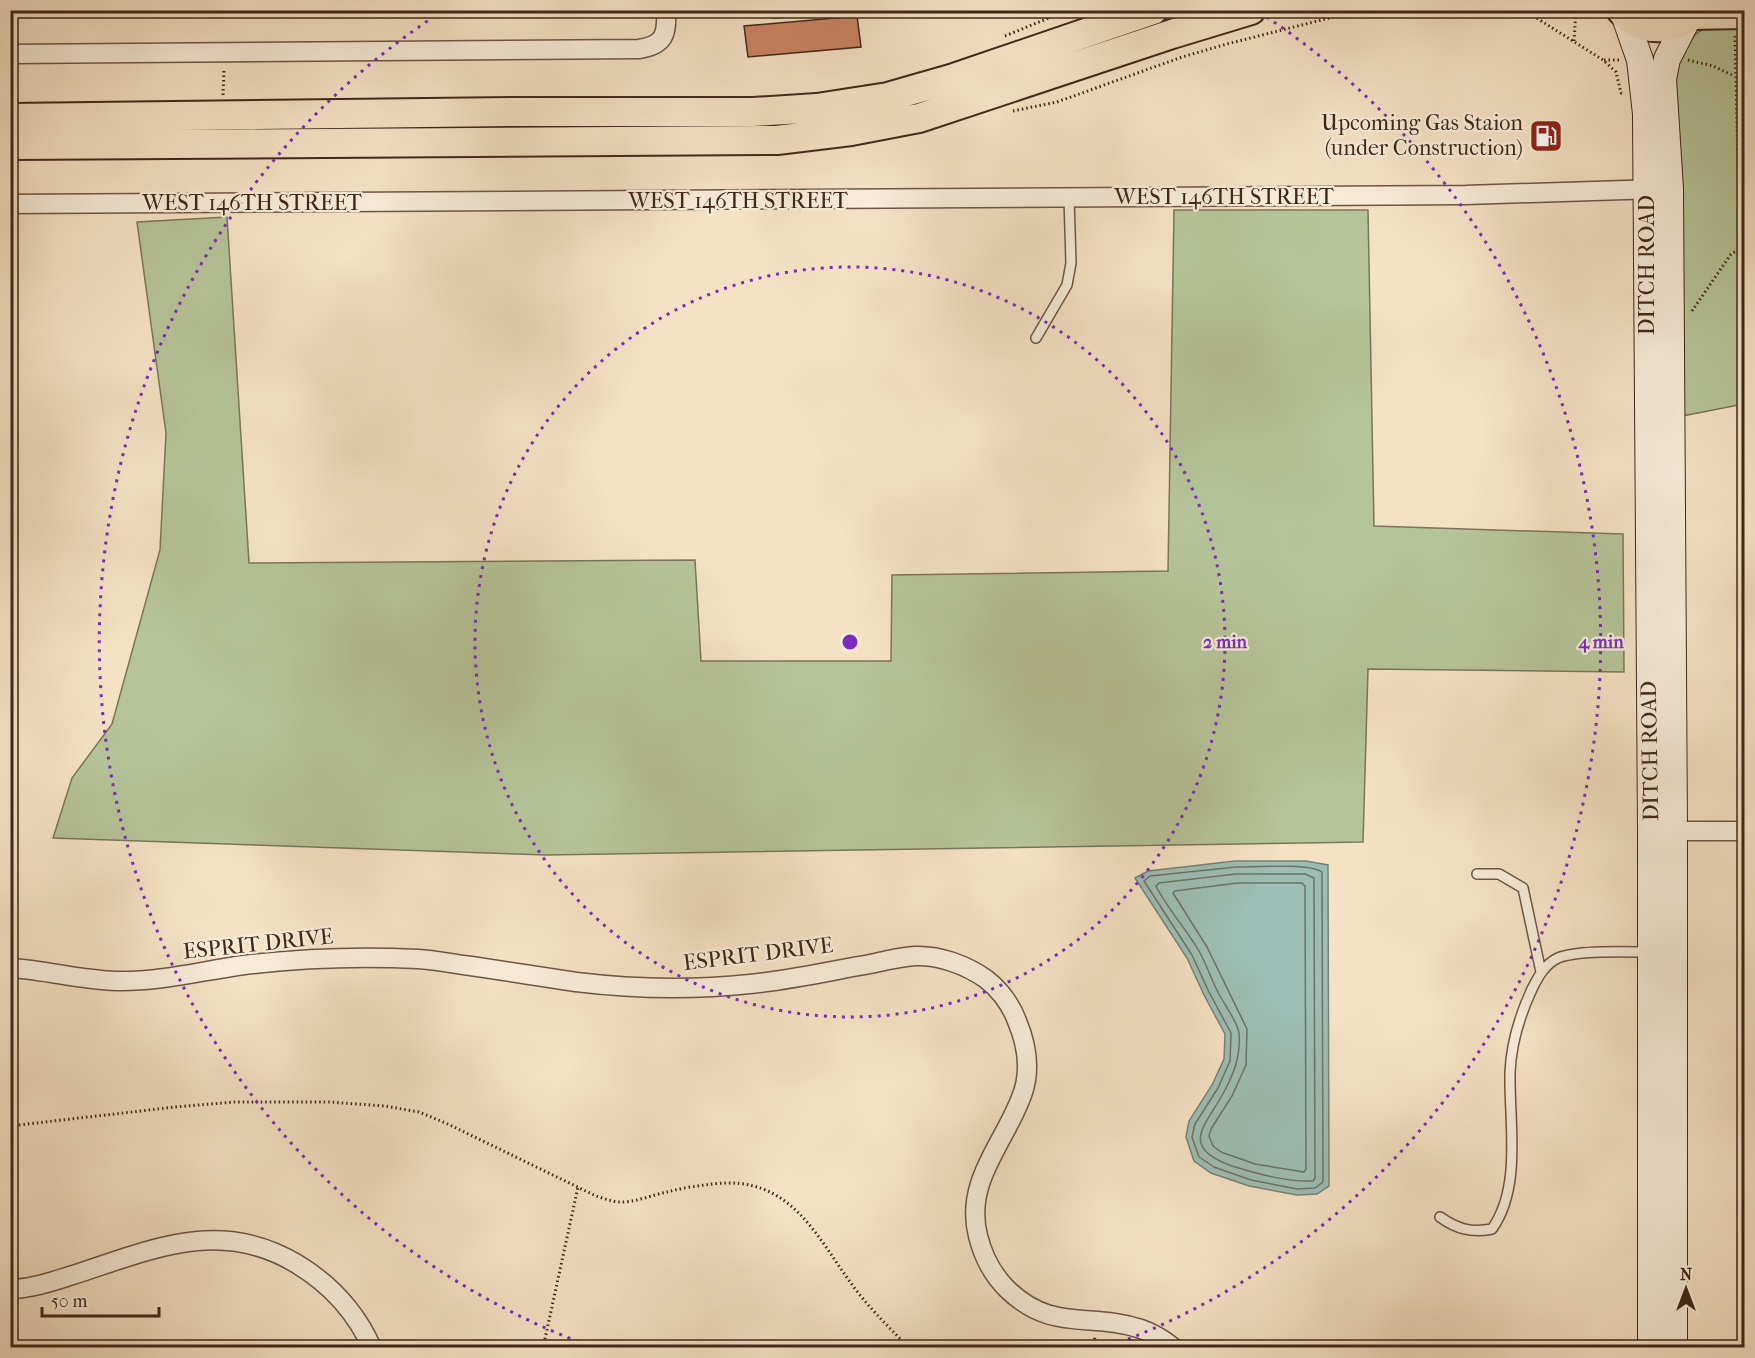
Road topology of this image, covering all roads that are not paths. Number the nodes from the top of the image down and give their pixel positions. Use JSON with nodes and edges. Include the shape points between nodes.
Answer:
{"nodes":[{"id":1,"x":666,"y":10,"type":"edge"},
{"id":2,"x":774,"y":10,"type":"edge"},
{"id":3,"x":807,"y":10,"type":"edge"},
{"id":4,"x":1153,"y":10,"type":"edge"},
{"id":5,"x":1251,"y":10,"type":"edge"},
{"id":6,"x":1622,"y":12,"type":"edge"},
{"id":7,"x":1692,"y":14,"type":"edge"},
{"id":8,"x":1740,"y":20,"type":"edge"},
{"id":9,"x":10,"y":54,"type":"edge"},
{"id":10,"x":10,"y":118,"type":"edge"},
{"id":11,"x":10,"y":145,"type":"edge"},
{"id":12,"x":1659,"y":189,"type":"junction"},
{"id":13,"x":1069,"y":198,"type":"junction"},
{"id":14,"x":10,"y":204,"type":"edge"},
{"id":15,"x":1036,"y":338,"type":"dead end"},
{"id":16,"x":1663,"y":831,"type":"junction"},
{"id":17,"x":1744,"y":831,"type":"edge"},
{"id":18,"x":1477,"y":874,"type":"dead end"},
{"id":19,"x":1651,"y":952,"type":"junction"},
{"id":20,"x":10,"y":968,"type":"edge"},
{"id":21,"x":1541,"y":972,"type":"junction"},
{"id":22,"x":1440,"y":1216,"type":"dead end"},
{"id":23,"x":10,"y":1289,"type":"edge"},
{"id":24,"x":372,"y":1347,"type":"edge"},
{"id":25,"x":1174,"y":1347,"type":"edge"},
{"id":26,"x":1651,"y":1347,"type":"edge"},
{"id":27,"x":1674,"y":1347,"type":"edge"}],
"edges":[{"from":1,"to":9,"type":"street","via":[[662,39],[656,45],[639,49]]},
{"from":2,"to":3,"type":"lane","via":[[775,14]]},
{"from":4,"to":10,"type":"main road","via":[[951,79],[888,97],[817,108],[753,112]]},
{"from":5,"to":11,"type":"main road","via":[[919,118],[777,140]]},
{"from":6,"to":7,"type":"main road","via":[[1644,26],[1659,28],[1674,25]]},
{"from":6,"to":12,"type":"street","name":"DITCH ROAD","via":[[1638,51]]},
{"from":7,"to":8,"type":"main road"},
{"from":7,"to":12,"type":"street","name":"DITCH ROAD","via":[[1667,59],[1663,79]]},
{"from":12,"to":13,"type":"street","name":"WEST 146TH STREET","via":[[1466,195]]},
{"from":12,"to":16,"type":"street","name":"DITCH ROAD","via":[[1647,411]]},
{"from":13,"to":14,"type":"street","name":"WEST 146TH STREET"},
{"from":13,"to":15,"type":"lane","via":[[1071,263],[1067,285]]},
{"from":16,"to":17,"type":"street"},
{"from":16,"to":19,"type":"street","name":"DITCH ROAD"},
{"from":16,"to":27,"type":"street","name":"DITCH ROAD"},
{"from":18,"to":21,"type":"lane","via":[[1499,874],[1523,888]]},
{"from":19,"to":21,"type":"lane","via":[[1558,958]]},
{"from":19,"to":26,"type":"street","name":"DITCH ROAD"},
{"from":20,"to":25,"type":"street","name":"ESPRIT DRIVE","via":[[117,981],[161,979],[301,959],[423,959],[580,982],[700,989],[773,981],[914,956],[963,966],[987,980],[1003,996],[1014,1013],[1027,1055],[1022,1095],[984,1169],[975,1202],[980,1246],[990,1268],[1005,1287],[1038,1312],[1141,1329]]},
{"from":21,"to":22,"type":"lane","via":[[1524,1007],[1514,1044],[1510,1071],[1509,1185],[1499,1219],[1492,1229],[1477,1231],[1454,1227]]},
{"from":23,"to":24,"type":"street","via":[[40,1285],[174,1243],[200,1239],[230,1241],[284,1256],[310,1271],[330,1286],[350,1310]]}]}
